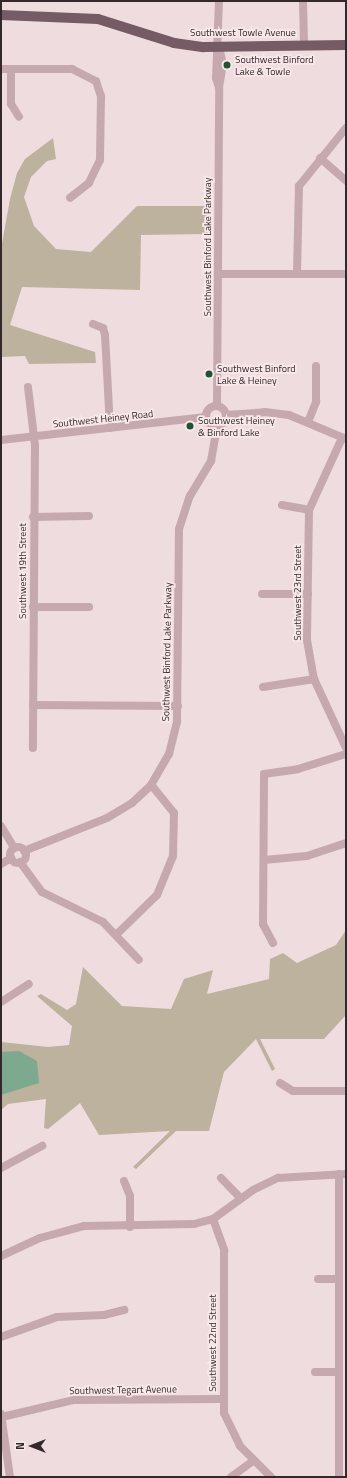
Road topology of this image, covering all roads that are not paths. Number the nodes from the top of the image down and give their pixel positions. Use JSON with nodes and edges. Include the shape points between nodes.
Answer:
{"nodes":[{"id":1,"x":219,"y":1,"type":"edge"},
{"id":2,"x":303,"y":1,"type":"edge"},
{"id":3,"x":1,"y":15,"type":"edge"},
{"id":4,"x":304,"y":45,"type":"junction"},
{"id":5,"x":346,"y":45,"type":"edge"},
{"id":6,"x":219,"y":46,"type":"junction"},
{"id":7,"x":1,"y":69,"type":"edge"},
{"id":8,"x":11,"y":69,"type":"junction"},
{"id":9,"x":19,"y":117,"type":"dead end"},
{"id":10,"x":346,"y":128,"type":"edge"},
{"id":11,"x":320,"y":158,"type":"junction"},
{"id":12,"x":346,"y":181,"type":"edge"},
{"id":13,"x":70,"y":198,"type":"dead end"},
{"id":14,"x":218,"y":274,"type":"junction"},
{"id":15,"x":298,"y":274,"type":"junction"},
{"id":16,"x":346,"y":274,"type":"edge"},
{"id":17,"x":93,"y":324,"type":"dead end"},
{"id":18,"x":316,"y":366,"type":"dead end"},
{"id":19,"x":28,"y":386,"type":"dead end"},
{"id":20,"x":217,"y":406,"type":"junction"},
{"id":21,"x":226,"y":415,"type":"junction"},
{"id":22,"x":206,"y":418,"type":"junction"},
{"id":23,"x":308,"y":422,"type":"junction"},
{"id":24,"x":217,"y":426,"type":"junction"},
{"id":25,"x":110,"y":428,"type":"junction"},
{"id":26,"x":33,"y":436,"type":"junction"},
{"id":27,"x":344,"y":438,"type":"edge"},
{"id":28,"x":1,"y":440,"type":"edge"},
{"id":29,"x":282,"y":505,"type":"dead end"},
{"id":30,"x":309,"y":510,"type":"junction"},
{"id":31,"x":89,"y":516,"type":"dead end"},
{"id":32,"x":33,"y":517,"type":"junction"},
{"id":33,"x":262,"y":594,"type":"dead end"},
{"id":34,"x":308,"y":594,"type":"junction"},
{"id":35,"x":33,"y":607,"type":"junction"},
{"id":36,"x":89,"y":607,"type":"dead end"},
{"id":37,"x":314,"y":679,"type":"junction"},
{"id":38,"x":263,"y":687,"type":"dead end"},
{"id":39,"x":33,"y":705,"type":"junction"},
{"id":40,"x":178,"y":706,"type":"junction"},
{"id":41,"x":33,"y":748,"type":"dead end"},
{"id":42,"x":346,"y":748,"type":"edge"},
{"id":43,"x":346,"y":754,"type":"edge"},
{"id":44,"x":151,"y":785,"type":"junction"},
{"id":45,"x":1,"y":826,"type":"edge"},
{"id":46,"x":346,"y":843,"type":"edge"},
{"id":47,"x":14,"y":848,"type":"junction"},
{"id":48,"x":24,"y":852,"type":"junction"},
{"id":49,"x":11,"y":858,"type":"junction"},
{"id":50,"x":264,"y":860,"type":"junction"},
{"id":51,"x":20,"y":862,"type":"junction"},
{"id":52,"x":1,"y":864,"type":"edge"},
{"id":53,"x":116,"y":935,"type":"junction"},
{"id":54,"x":273,"y":943,"type":"dead end"},
{"id":55,"x":140,"y":960,"type":"dead end"},
{"id":56,"x":29,"y":984,"type":"dead end"},
{"id":57,"x":1,"y":1002,"type":"edge"},
{"id":58,"x":280,"y":1084,"type":"dead end"},
{"id":59,"x":346,"y":1091,"type":"edge"},
{"id":60,"x":42,"y":1146,"type":"dead end"},
{"id":61,"x":1,"y":1168,"type":"edge"},
{"id":62,"x":343,"y":1174,"type":"edge"},
{"id":63,"x":221,"y":1178,"type":"dead end"},
{"id":64,"x":124,"y":1181,"type":"dead end"},
{"id":65,"x":240,"y":1198,"type":"junction"},
{"id":66,"x":213,"y":1219,"type":"junction"},
{"id":67,"x":130,"y":1227,"type":"junction"},
{"id":68,"x":1,"y":1256,"type":"edge"},
{"id":69,"x":318,"y":1279,"type":"dead end"},
{"id":70,"x":338,"y":1279,"type":"junction"},
{"id":71,"x":124,"y":1310,"type":"dead end"},
{"id":72,"x":1,"y":1337,"type":"edge"},
{"id":73,"x":342,"y":1343,"type":"edge"},
{"id":74,"x":315,"y":1372,"type":"dead end"},
{"id":75,"x":338,"y":1372,"type":"junction"},
{"id":76,"x":223,"y":1399,"type":"junction"},
{"id":77,"x":2,"y":1415,"type":"edge"},
{"id":78,"x":253,"y":1461,"type":"junction"},
{"id":79,"x":10,"y":1477,"type":"edge"},
{"id":80,"x":231,"y":1477,"type":"edge"},
{"id":81,"x":271,"y":1477,"type":"edge"},
{"id":82,"x":339,"y":1477,"type":"edge"}],
"edges":[{"from":1,"to":6,"type":"street","name":"Southwest Binford Lake Parkway"},
{"from":2,"to":4,"type":"street"},
{"from":3,"to":6,"type":"main road","name":"Southwest Towle Avenue","via":[[89,17],[174,43]]},
{"from":4,"to":5,"type":"main road","name":"Southwest Towle Avenue"},
{"from":4,"to":6,"type":"main road","name":"Southwest Towle Avenue"},
{"from":6,"to":14,"type":"street","name":"Southwest Binford Lake Parkway","via":[[216,78],[219,87]]},
{"from":7,"to":8,"type":"street"},
{"from":8,"to":9,"type":"street","via":[[11,104]]},
{"from":8,"to":13,"type":"street","via":[[72,69],[96,81],[101,96],[100,160],[89,183]]},
{"from":10,"to":11,"type":"street"},
{"from":11,"to":12,"type":"street"},
{"from":11,"to":15,"type":"street","via":[[303,179],[297,194]]},
{"from":14,"to":15,"type":"street"},
{"from":14,"to":20,"type":"street","name":"Southwest Binford Lake Parkway"},
{"from":15,"to":16,"type":"street"},
{"from":17,"to":25,"type":"street","via":[[103,328],[105,335],[105,398]]},
{"from":18,"to":23,"type":"street","via":[[316,402]]},
{"from":19,"to":26,"type":"street","name":"Southwest 19th Street"},
{"from":20,"to":21,"type":"street"},
{"from":20,"to":22,"type":"street","via":[[209,409]]},
{"from":21,"to":23,"type":"street","via":[[272,412]]},
{"from":21,"to":24,"type":"street","via":[[224,422]]},
{"from":22,"to":24,"type":"street"},
{"from":22,"to":25,"type":"street","name":"Southwest Heiney Road"},
{"from":23,"to":27,"type":"street"},
{"from":24,"to":40,"type":"street","name":"Southwest Binford Lake Parkway","via":[[211,462],[190,496],[179,529]]},
{"from":25,"to":26,"type":"street","name":"Southwest Heiney Road"},
{"from":26,"to":28,"type":"street","name":"Southwest Heiney Road"},
{"from":26,"to":32,"type":"street","name":"Southwest 19th Street"},
{"from":27,"to":30,"type":"street","name":"Southwest 23rd Street"},
{"from":29,"to":30,"type":"street"},
{"from":30,"to":34,"type":"street","name":"Southwest 23rd Street"},
{"from":31,"to":32,"type":"street"},
{"from":32,"to":35,"type":"street","name":"Southwest 19th Street"},
{"from":33,"to":34,"type":"street"},
{"from":34,"to":37,"type":"street","name":"Southwest 23rd Street","via":[[307,640]]},
{"from":35,"to":36,"type":"street"},
{"from":35,"to":39,"type":"street","name":"Southwest 19th Street"},
{"from":37,"to":38,"type":"street"},
{"from":37,"to":42,"type":"street","name":"Southwest 23rd Street"},
{"from":39,"to":40,"type":"street"},
{"from":39,"to":41,"type":"street","name":"Southwest 19th Street"},
{"from":40,"to":44,"type":"street","name":"Southwest Binford Lake Parkway","via":[[171,750]]},
{"from":43,"to":50,"type":"street","via":[[298,769],[264,774]]},
{"from":44,"to":48,"type":"street","name":"Southwest Binford Lake Parkway","via":[[117,813]]},
{"from":44,"to":53,"type":"street","via":[[174,813],[173,856],[157,895]]},
{"from":45,"to":47,"type":"street"},
{"from":46,"to":50,"type":"street","via":[[301,857]]},
{"from":47,"to":48,"type":"street"},
{"from":47,"to":49,"type":"street"},
{"from":48,"to":51,"type":"street"},
{"from":49,"to":51,"type":"street"},
{"from":49,"to":52,"type":"street"},
{"from":50,"to":54,"type":"street","via":[[263,924]]},
{"from":51,"to":53,"type":"street","via":[[42,892],[94,917]]},
{"from":53,"to":55,"type":"street"},
{"from":56,"to":57,"type":"street"},
{"from":58,"to":59,"type":"street","via":[[293,1091]]},
{"from":60,"to":61,"type":"street"},
{"from":62,"to":65,"type":"street","via":[[278,1178]]},
{"from":62,"to":70,"type":"street"},
{"from":63,"to":65,"type":"street"},
{"from":64,"to":67,"type":"street","via":[[130,1196]]},
{"from":65,"to":66,"type":"street"},
{"from":66,"to":67,"type":"street","via":[[175,1227]]},
{"from":66,"to":76,"type":"street","name":"Southwest 22nd Street","via":[[224,1250]]},
{"from":67,"to":68,"type":"street","via":[[66,1230]]},
{"from":69,"to":70,"type":"street"},
{"from":70,"to":73,"type":"street"},
{"from":71,"to":72,"type":"street","via":[[104,1315],[58,1317]]},
{"from":73,"to":75,"type":"street"},
{"from":74,"to":75,"type":"street"},
{"from":75,"to":82,"type":"street"},
{"from":76,"to":77,"type":"street","name":"Southwest Tegart Avenue","via":[[74,1400]]},
{"from":76,"to":78,"type":"street","name":"Southwest 22nd Street","via":[[230,1430]]},
{"from":77,"to":79,"type":"street"},
{"from":78,"to":80,"type":"street"},
{"from":78,"to":81,"type":"street","name":"Southwest 22nd Street"}]}
